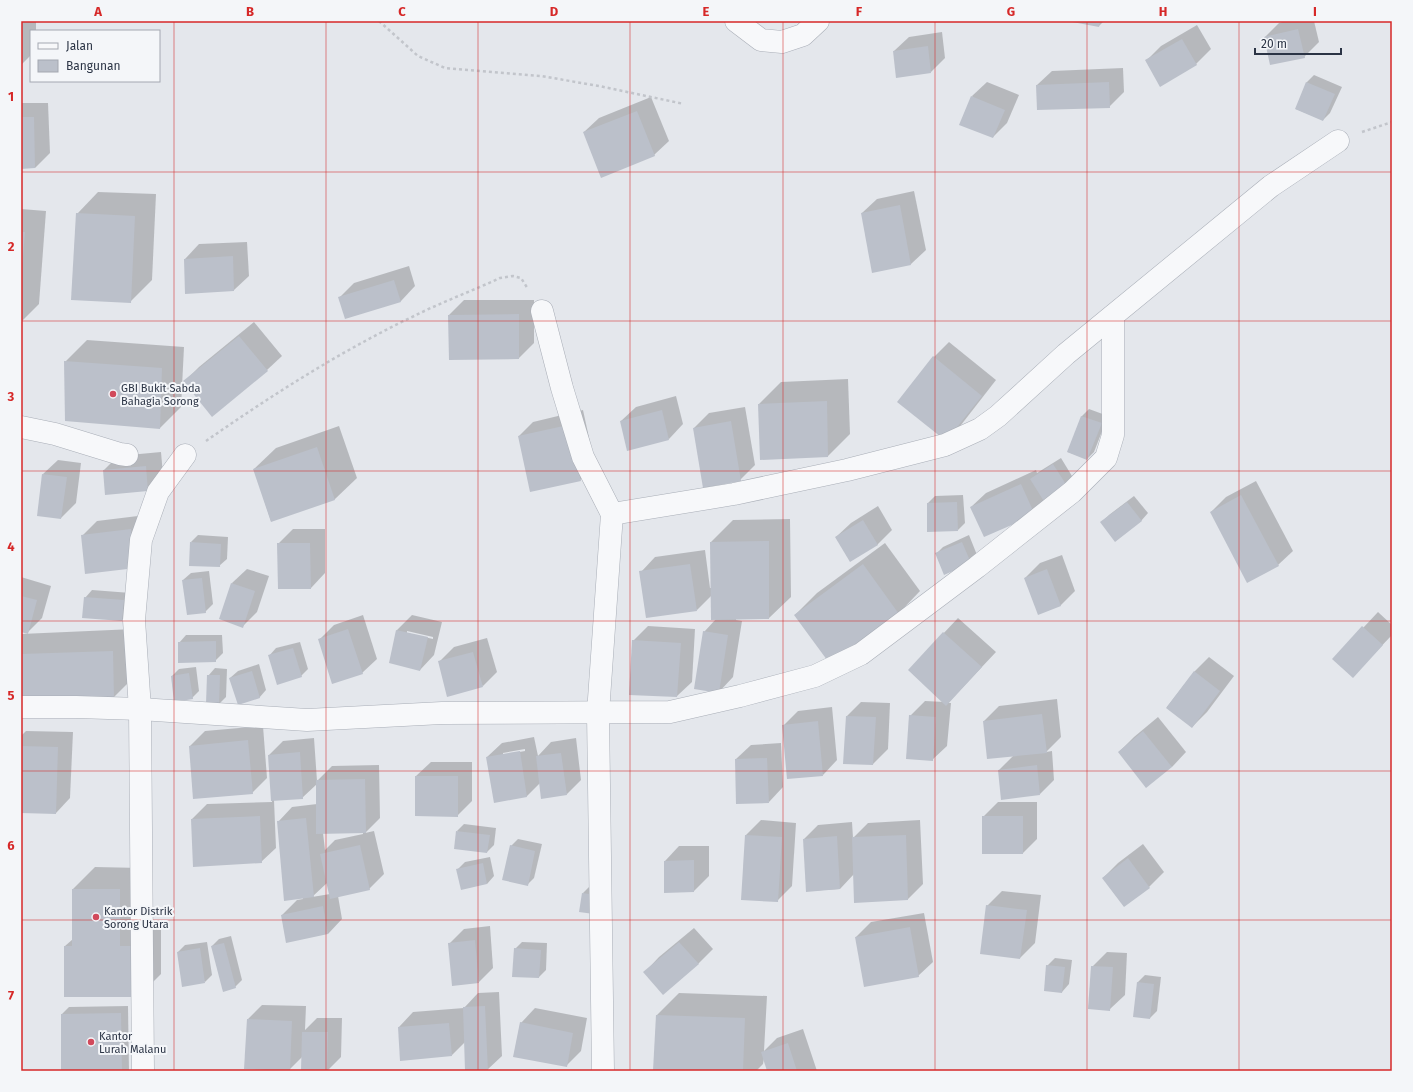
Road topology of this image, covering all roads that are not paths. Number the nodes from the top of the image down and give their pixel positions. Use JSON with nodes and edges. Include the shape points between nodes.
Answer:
{"nodes":[{"id":1,"x":736,"y":21,"type":"edge"},
{"id":2,"x":818,"y":21,"type":"edge"},
{"id":3,"x":1338,"y":141,"type":"road end"},
{"id":4,"x":542,"y":311,"type":"road end"},
{"id":5,"x":1112,"y":316,"type":"junction"},
{"id":6,"x":21,"y":427,"type":"edge"},
{"id":7,"x":127,"y":454,"type":"dead end"},
{"id":8,"x":186,"y":455,"type":"road end"},
{"id":9,"x":612,"y":514,"type":"junction"},
{"id":10,"x":21,"y":707,"type":"edge"},
{"id":11,"x":140,"y":709,"type":"junction"},
{"id":12,"x":598,"y":713,"type":"junction"},
{"id":13,"x":144,"y":1071,"type":"edge"},
{"id":14,"x":603,"y":1071,"type":"edge"}],
"edges":[{"from":1,"to":2,"type":"street","via":[[761,40],[782,42],[803,35]]},
{"from":3,"to":5,"type":"street","via":[[1271,186]]},
{"from":4,"to":9,"type":"street","via":[[583,457]]},
{"from":5,"to":9,"type":"street","via":[[998,416],[980,429],[946,445],[734,494]]},
{"from":5,"to":12,"type":"street","via":[[1113,435],[1106,458],[1072,492],[977,567],[861,654],[815,676],[670,712]]},
{"from":6,"to":7,"type":"street"},
{"from":8,"to":11,"type":"street","via":[[158,492],[141,540],[134,620]]},
{"from":9,"to":12,"type":"street"},
{"from":10,"to":11,"type":"street"},
{"from":11,"to":12,"type":"street","via":[[307,720],[442,713]]},
{"from":11,"to":13,"type":"street"},
{"from":12,"to":14,"type":"street"}]}
